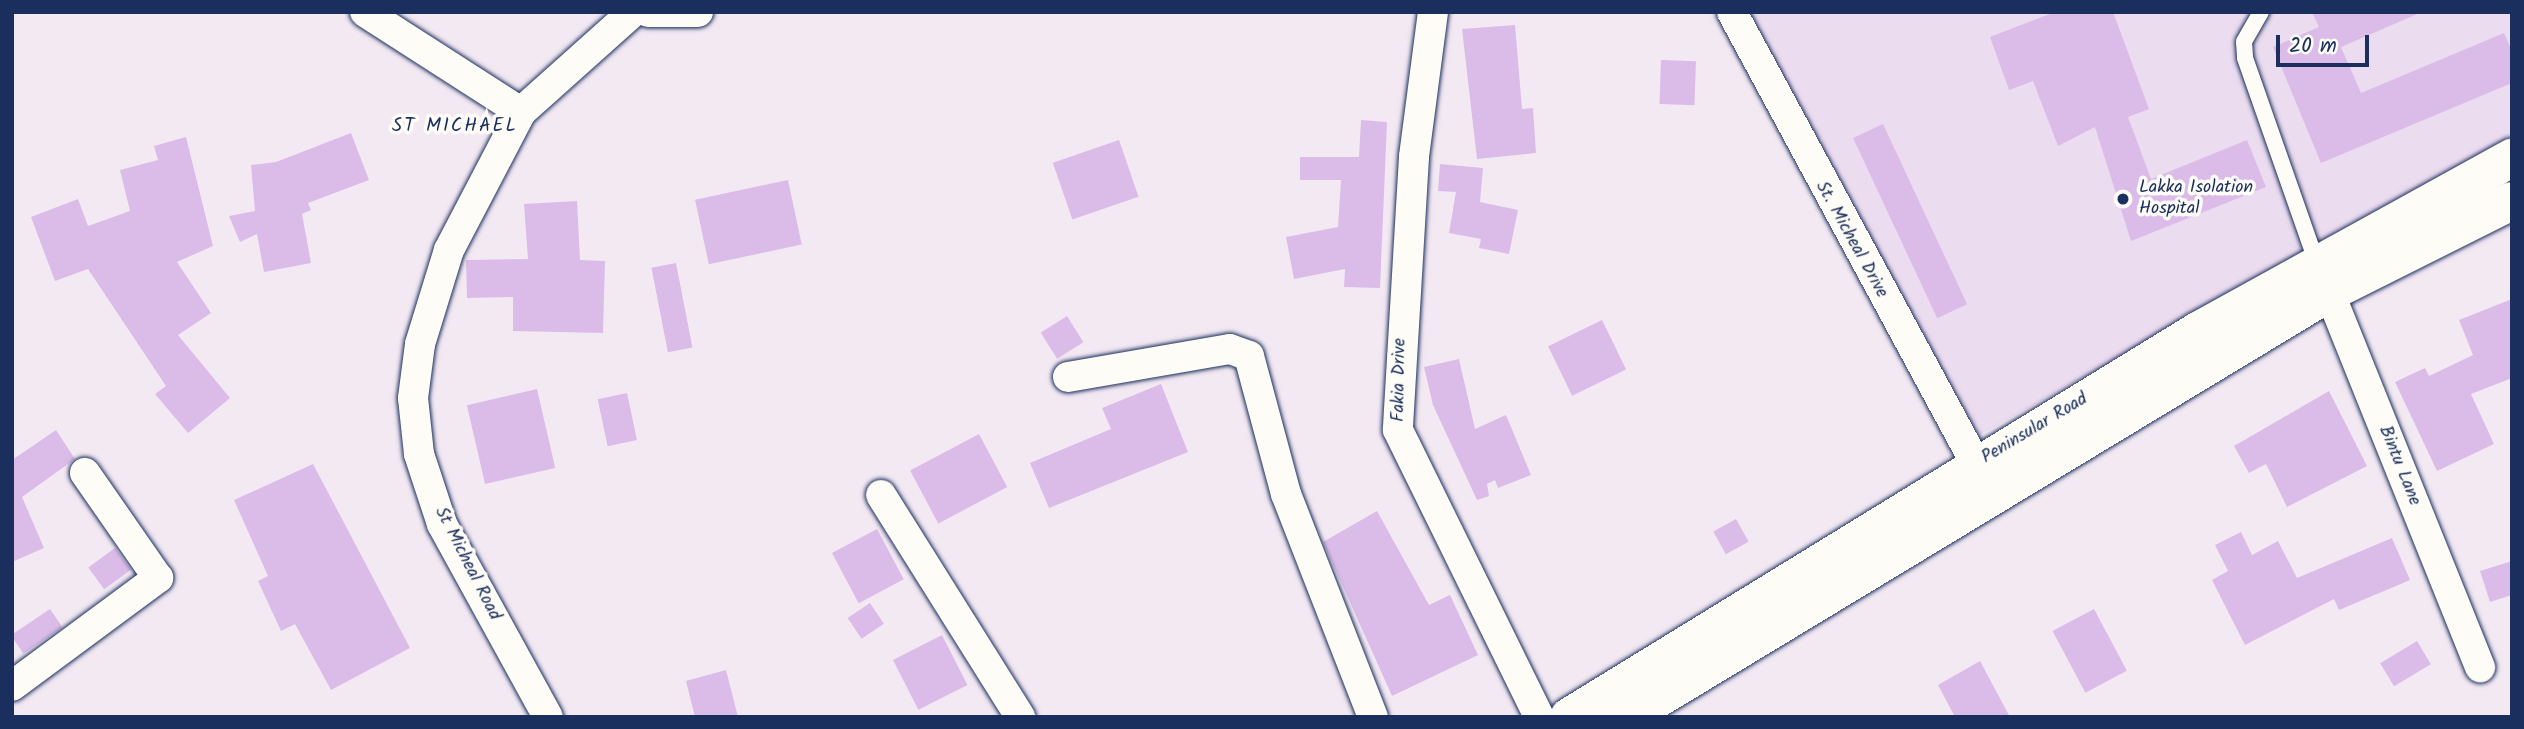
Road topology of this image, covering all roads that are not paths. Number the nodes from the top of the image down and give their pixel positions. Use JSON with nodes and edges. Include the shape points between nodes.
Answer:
{"nodes":[{"id":1,"x":365,"y":12,"type":"edge"},
{"id":2,"x":633,"y":12,"type":"edge"},
{"id":3,"x":648,"y":12,"type":"edge"},
{"id":4,"x":698,"y":12,"type":"edge"},
{"id":5,"x":1433,"y":12,"type":"edge"},
{"id":6,"x":1732,"y":12,"type":"edge"},
{"id":7,"x":2261,"y":12,"type":"edge"},
{"id":8,"x":521,"y":112,"type":"junction"},
{"id":9,"x":2512,"y":158,"type":"edge"},
{"id":10,"x":2512,"y":201,"type":"edge"},
{"id":11,"x":2324,"y":278,"type":"junction"},
{"id":12,"x":1068,"y":377,"type":"dead end"},
{"id":13,"x":1976,"y":464,"type":"junction"},
{"id":14,"x":85,"y":473,"type":"dead end"},
{"id":15,"x":881,"y":495,"type":"dead end"},
{"id":16,"x":2480,"y":668,"type":"dead end"},
{"id":17,"x":12,"y":686,"type":"edge"},
{"id":18,"x":548,"y":717,"type":"edge"},
{"id":19,"x":1020,"y":717,"type":"edge"},
{"id":20,"x":1373,"y":717,"type":"edge"},
{"id":21,"x":1539,"y":717,"type":"edge"},
{"id":22,"x":1569,"y":717,"type":"edge"},
{"id":23,"x":1627,"y":717,"type":"edge"}],
"edges":[{"from":1,"to":8,"type":"street"},
{"from":2,"to":8,"type":"street","name":"St Micheal Road"},
{"from":3,"to":4,"type":"street"},
{"from":5,"to":21,"type":"street","name":"Fakia Drive","via":[[1414,157],[1398,430]]},
{"from":6,"to":13,"type":"street","name":"St. Micheal Drive"},
{"from":7,"to":11,"type":"lane","via":[[2244,41],[2245,58]]},
{"from":8,"to":18,"type":"street","name":"St Micheal Road","via":[[449,250],[420,344],[413,398],[419,454],[442,524]]},
{"from":9,"to":11,"type":"main road","name":"Peninsular Road"},
{"from":10,"to":11,"type":"main road","name":"Peninsular Road"},
{"from":11,"to":13,"type":"main road","name":"Peninsular Road"},
{"from":11,"to":16,"type":"street","name":"Bintu Lane"},
{"from":11,"to":23,"type":"main road","name":"Peninsular Road"},
{"from":12,"to":20,"type":"street","via":[[1230,349],[1249,356],[1286,494]]},
{"from":13,"to":22,"type":"main road","name":"Peninsular Road"},
{"from":14,"to":17,"type":"street","via":[[159,578]]},
{"from":15,"to":19,"type":"street"}]}
